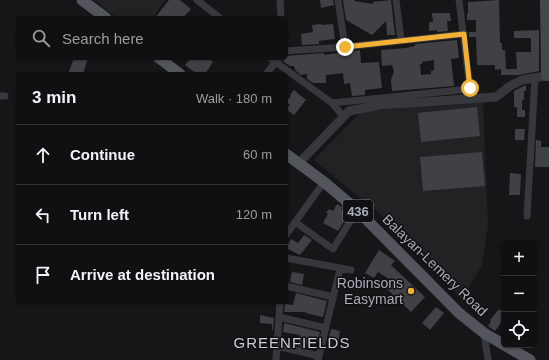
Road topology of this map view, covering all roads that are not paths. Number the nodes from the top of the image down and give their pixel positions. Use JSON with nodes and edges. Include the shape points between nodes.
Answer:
{"nodes":[{"id":1,"x":82,"y":0,"type":"edge"},
{"id":2,"x":197,"y":0,"type":"edge"},
{"id":3,"x":280,"y":0,"type":"edge"},
{"id":4,"x":338,"y":0,"type":"edge"},
{"id":5,"x":396,"y":0,"type":"edge"},
{"id":6,"x":459,"y":0,"type":"edge"},
{"id":7,"x":546,"y":0,"type":"edge"},
{"id":8,"x":103,"y":16,"type":"edge"},
{"id":9,"x":217,"y":16,"type":"edge"},
{"id":10,"x":281,"y":16,"type":"edge"},
{"id":11,"x":464,"y":34,"type":"junction"},
{"id":12,"x":401,"y":40,"type":"junction"},
{"id":13,"x":345,"y":47,"type":"junction"},
{"id":14,"x":288,"y":51,"type":"edge"},
{"id":15,"x":161,"y":60,"type":"edge"},
{"id":16,"x":274,"y":60,"type":"edge"},
{"id":17,"x":276,"y":60,"type":"edge"},
{"id":18,"x":176,"y":72,"type":"edge"},
{"id":19,"x":267,"y":72,"type":"edge"},
{"id":20,"x":548,"y":76,"type":"edge"},
{"id":21,"x":535,"y":78,"type":"junction"},
{"id":22,"x":332,"y":103,"type":"junction"},
{"id":23,"x":344,"y":117,"type":"junction"},
{"id":24,"x":288,"y":156,"type":"edge"},
{"id":25,"x":298,"y":164,"type":"junction"},
{"id":26,"x":324,"y":182,"type":"junction"},
{"id":27,"x":357,"y":210,"type":"junction"},
{"id":28,"x":527,"y":216,"type":"dead end"},
{"id":29,"x":295,"y":222,"type":"junction"},
{"id":30,"x":288,"y":232,"type":"edge"},
{"id":31,"x":288,"y":258,"type":"edge"},
{"id":32,"x":340,"y":269,"type":"junction"},
{"id":33,"x":351,"y":270,"type":"dead end"},
{"id":34,"x":288,"y":286,"type":"edge"},
{"id":35,"x":333,"y":297,"type":"junction"},
{"id":36,"x":280,"y":304,"type":"edge"},
{"id":37,"x":279,"y":317,"type":"junction"},
{"id":38,"x":326,"y":328,"type":"junction"},
{"id":39,"x":484,"y":333,"type":"junction"},
{"id":40,"x":277,"y":346,"type":"junction"},
{"id":41,"x":318,"y":358,"type":"edge"},
{"id":42,"x":276,"y":360,"type":"edge"},
{"id":43,"x":488,"y":360,"type":"edge"},
{"id":44,"x":530,"y":360,"type":"edge"}],
"edges":[{"from":1,"to":8,"type":"main road"},
{"from":2,"to":9,"type":"street"},
{"from":3,"to":10,"type":"street"},
{"from":4,"to":13,"type":"street"},
{"from":5,"to":12,"type":"street"},
{"from":6,"to":11,"type":"street"},
{"from":7,"to":20,"type":"main road"},
{"from":11,"to":12,"type":"street"},
{"from":11,"to":22,"type":"street","via":[[470,88]]},
{"from":12,"to":13,"type":"street"},
{"from":13,"to":14,"type":"street"},
{"from":15,"to":18,"type":"main road"},
{"from":16,"to":19,"type":"street"},
{"from":17,"to":22,"type":"street"},
{"from":20,"to":21,"type":"street"},
{"from":21,"to":23,"type":"street","via":[[522,80],[496,97],[380,105],[349,111]]},
{"from":21,"to":28,"type":"street"},
{"from":22,"to":23,"type":"street"},
{"from":23,"to":25,"type":"street"},
{"from":24,"to":25,"type":"main road","name":"Balayan-Lemery Road","number":"436"},
{"from":25,"to":26,"type":"main road","name":"Balayan-Lemery Road","number":"436"},
{"from":26,"to":27,"type":"main road","name":"Balayan-Lemery Road","number":"436"},
{"from":26,"to":29,"type":"street"},
{"from":27,"to":29,"type":"street","via":[[333,249]]},
{"from":27,"to":39,"type":"main road","name":"Balayan-Lemery Road","number":"436","via":[[459,313]]},
{"from":29,"to":30,"type":"street"},
{"from":31,"to":32,"type":"street"},
{"from":32,"to":33,"type":"street"},
{"from":32,"to":35,"type":"street"},
{"from":34,"to":35,"type":"street"},
{"from":35,"to":38,"type":"street"},
{"from":36,"to":37,"type":"street"},
{"from":37,"to":38,"type":"street"},
{"from":37,"to":40,"type":"street"},
{"from":38,"to":41,"type":"street"},
{"from":39,"to":43,"type":"street"},
{"from":39,"to":44,"type":"main road","name":"Balayan-Lemery Road","number":"436"},
{"from":40,"to":41,"type":"street"},
{"from":40,"to":42,"type":"street"}]}
